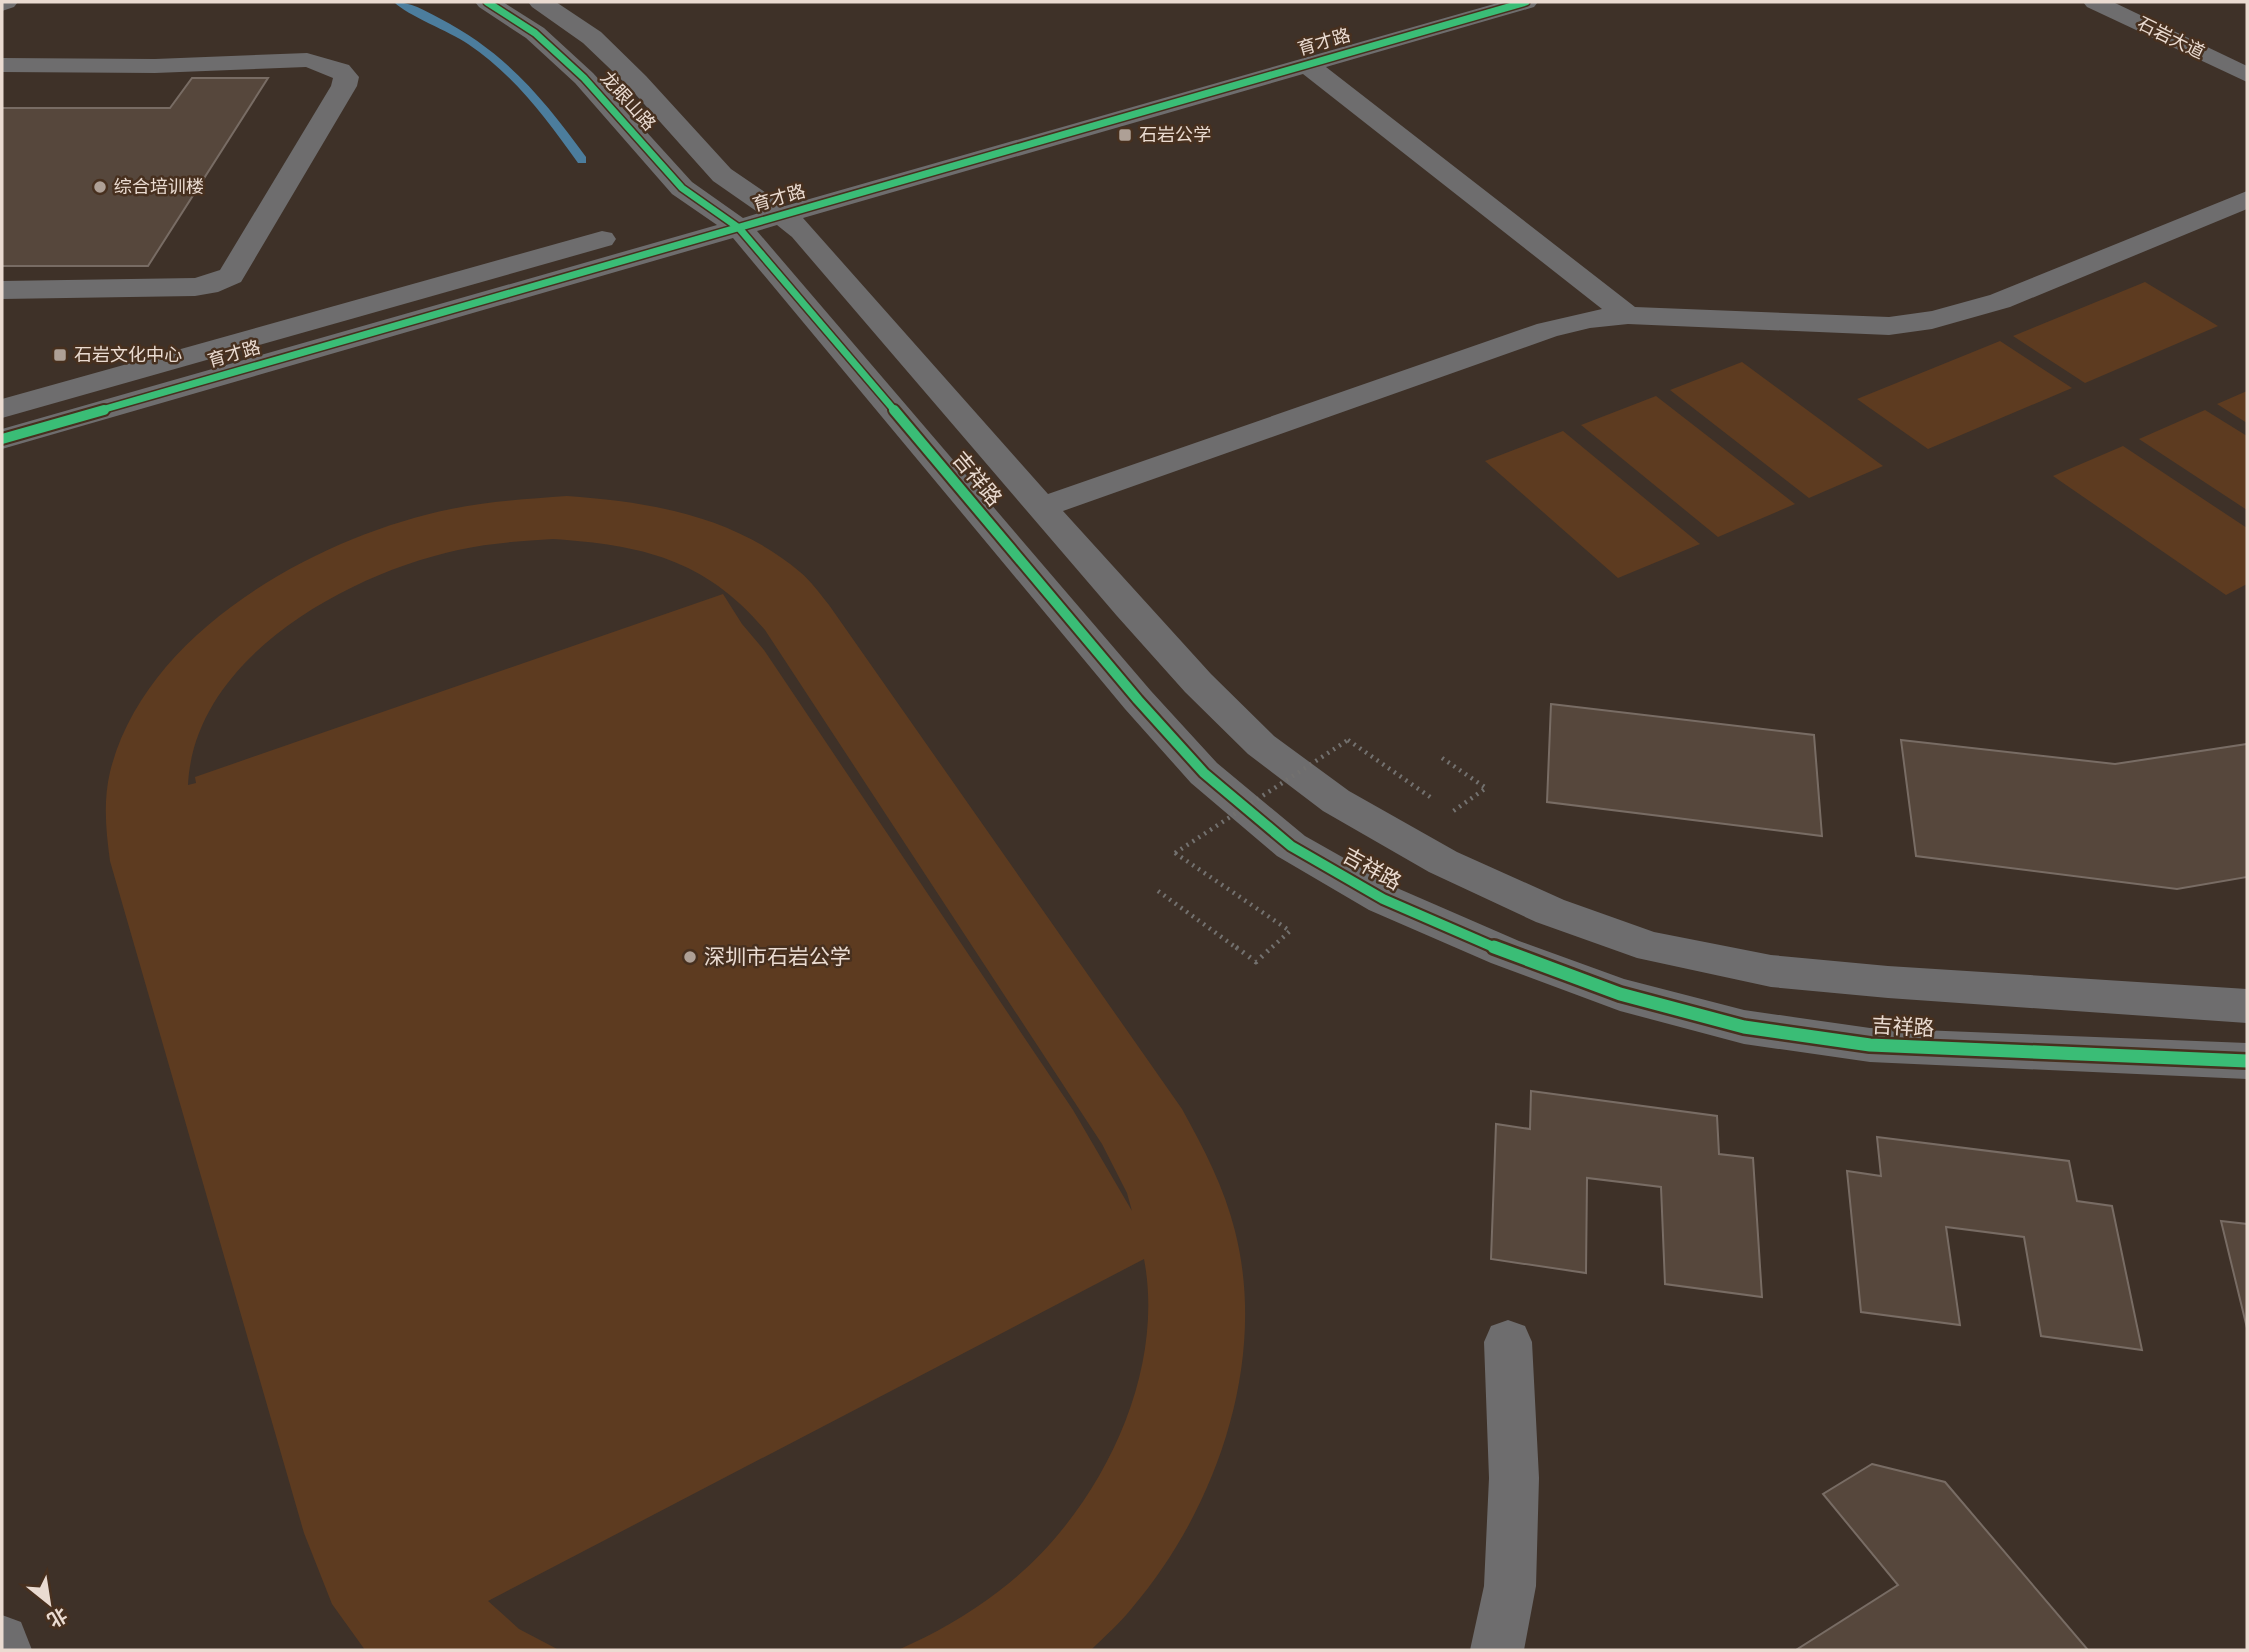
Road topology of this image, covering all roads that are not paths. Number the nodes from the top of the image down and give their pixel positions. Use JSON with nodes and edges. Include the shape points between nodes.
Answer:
{"nodes":[{"id":1,"x":487,"y":2,"type":"edge"},
{"id":2,"x":540,"y":2,"type":"edge"},
{"id":3,"x":1439,"y":2,"type":"edge"},
{"id":4,"x":1526,"y":2,"type":"edge"},
{"id":5,"x":2095,"y":2,"type":"edge"},
{"id":6,"x":2143,"y":2,"type":"edge"},
{"id":7,"x":1345,"y":28,"type":"dead end"},
{"id":8,"x":2247,"y":50,"type":"edge"},
{"id":9,"x":2,"y":65,"type":"edge"},
{"id":10,"x":1308,"y":65,"type":"junction"},
{"id":11,"x":2247,"y":75,"type":"edge"},
{"id":12,"x":2247,"y":199,"type":"edge"},
{"id":13,"x":786,"y":201,"type":"junction"},
{"id":14,"x":734,"y":212,"type":"junction"},
{"id":15,"x":2,"y":290,"type":"edge"},
{"id":16,"x":1628,"y":315,"type":"junction"},
{"id":17,"x":2,"y":409,"type":"edge"},
{"id":18,"x":2,"y":439,"type":"edge"},
{"id":19,"x":1042,"y":508,"type":"junction"},
{"id":20,"x":2247,"y":1006,"type":"edge"},
{"id":21,"x":2247,"y":1061,"type":"edge"},
{"id":22,"x":1508,"y":1342,"type":"dead end"},
{"id":23,"x":2,"y":1641,"type":"edge"},
{"id":24,"x":5,"y":1650,"type":"edge"},
{"id":25,"x":1497,"y":1650,"type":"edge"}],
"edges":[{"from":1,"to":14,"type":"street","name":"龙眼山路","via":[[535,33],[584,78],[682,188]]},
{"from":2,"to":14,"type":"street","name":"龙眼山路","via":[[620,62],[739,190]]},
{"from":3,"to":7,"type":"street","name":"育才路"},
{"from":4,"to":10,"type":"street","name":"育才路"},
{"from":5,"to":11,"type":"street","name":"石岩大道"},
{"from":6,"to":8,"type":"street","name":"石岩大道"},
{"from":9,"to":15,"type":"street","via":[[155,66],[307,60],[340,70],[346,77],[231,276],[195,287]]},
{"from":10,"to":13,"type":"street","name":"育才路"},
{"from":10,"to":16,"type":"street"},
{"from":12,"to":16,"type":"street","via":[[2000,300],[1925,323],[1889,326]]},
{"from":13,"to":14,"type":"street","name":"育才路"},
{"from":13,"to":19,"type":"street","name":"吉祥路","via":[[833,265]]},
{"from":14,"to":17,"type":"street","name":"育才路"},
{"from":14,"to":18,"type":"street","name":"育才路"},
{"from":14,"to":21,"type":"street","name":"吉祥路","via":[[785,279],[1204,773],[1291,846],[1383,899],[1505,953],[1620,994],[1744,1027],[1870,1045]]},
{"from":16,"to":19,"type":"street","via":[[1547,330]]},
{"from":19,"to":20,"type":"street","name":"吉祥路","via":[[1189,674],[1261,745],[1336,801],[1443,862],[1550,911],[1651,947],[1770,971]]},
{"from":22,"to":25,"type":"street","via":[[1514,1478],[1511,1572]]},
{"from":23,"to":24,"type":"street"}]}
